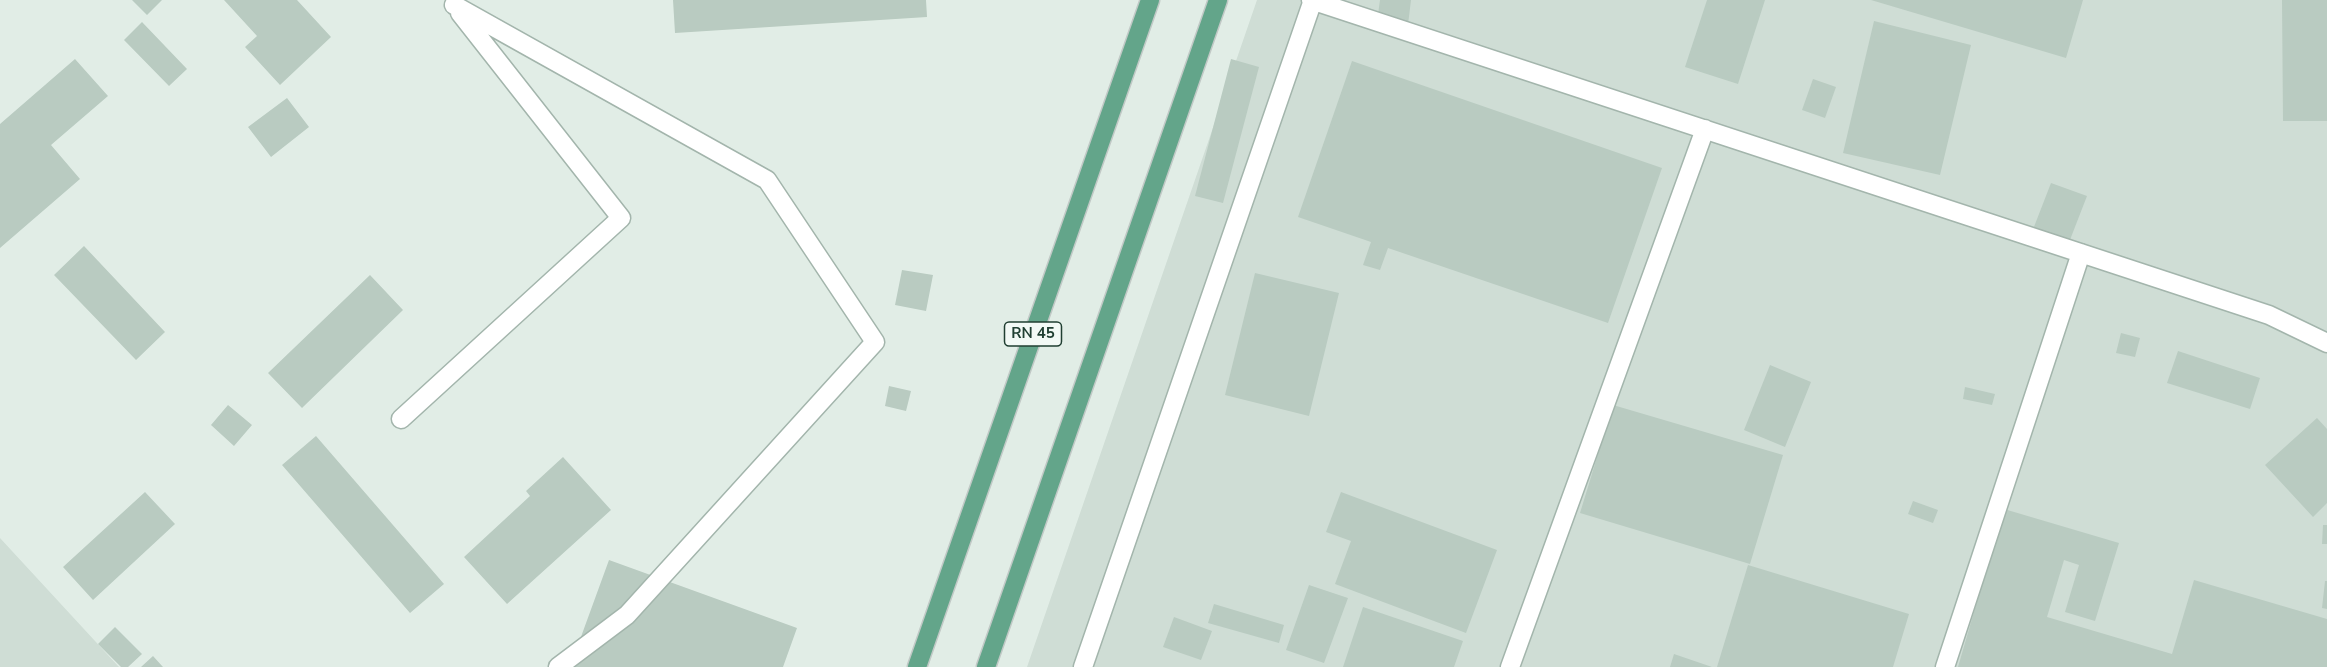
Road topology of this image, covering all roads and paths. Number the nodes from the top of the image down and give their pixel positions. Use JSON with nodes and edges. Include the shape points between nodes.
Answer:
{"nodes":[{"id":1,"x":1150,"y":0,"type":"edge"},
{"id":2,"x":1218,"y":0,"type":"edge"},
{"id":3,"x":1312,"y":0,"type":"edge"},
{"id":4,"x":451,"y":3,"type":"edge"},
{"id":5,"x":1705,"y":129,"type":"junction"},
{"id":6,"x":2080,"y":253,"type":"junction"},
{"id":7,"x":2327,"y":343,"type":"edge"},
{"id":8,"x":401,"y":419,"type":"dead end"},
{"id":9,"x":558,"y":667,"type":"edge"},
{"id":10,"x":917,"y":667,"type":"edge"},
{"id":11,"x":986,"y":667,"type":"edge"},
{"id":12,"x":1083,"y":667,"type":"edge"},
{"id":13,"x":1510,"y":667,"type":"edge"},
{"id":14,"x":1945,"y":667,"type":"edge"}],
"edges":[{"from":1,"to":10,"type":"main road","number":"RN 45"},
{"from":2,"to":11,"type":"main road"},
{"from":3,"to":5,"type":"lane"},
{"from":3,"to":12,"type":"lane"},
{"from":4,"to":8,"type":"lane","via":[[621,218]]},
{"from":4,"to":9,"type":"lane","via":[[767,180],[875,342],[627,615]]},
{"from":5,"to":6,"type":"lane"},
{"from":5,"to":13,"type":"lane"},
{"from":6,"to":7,"type":"lane","via":[[2269,315]]},
{"from":6,"to":14,"type":"lane"}]}
